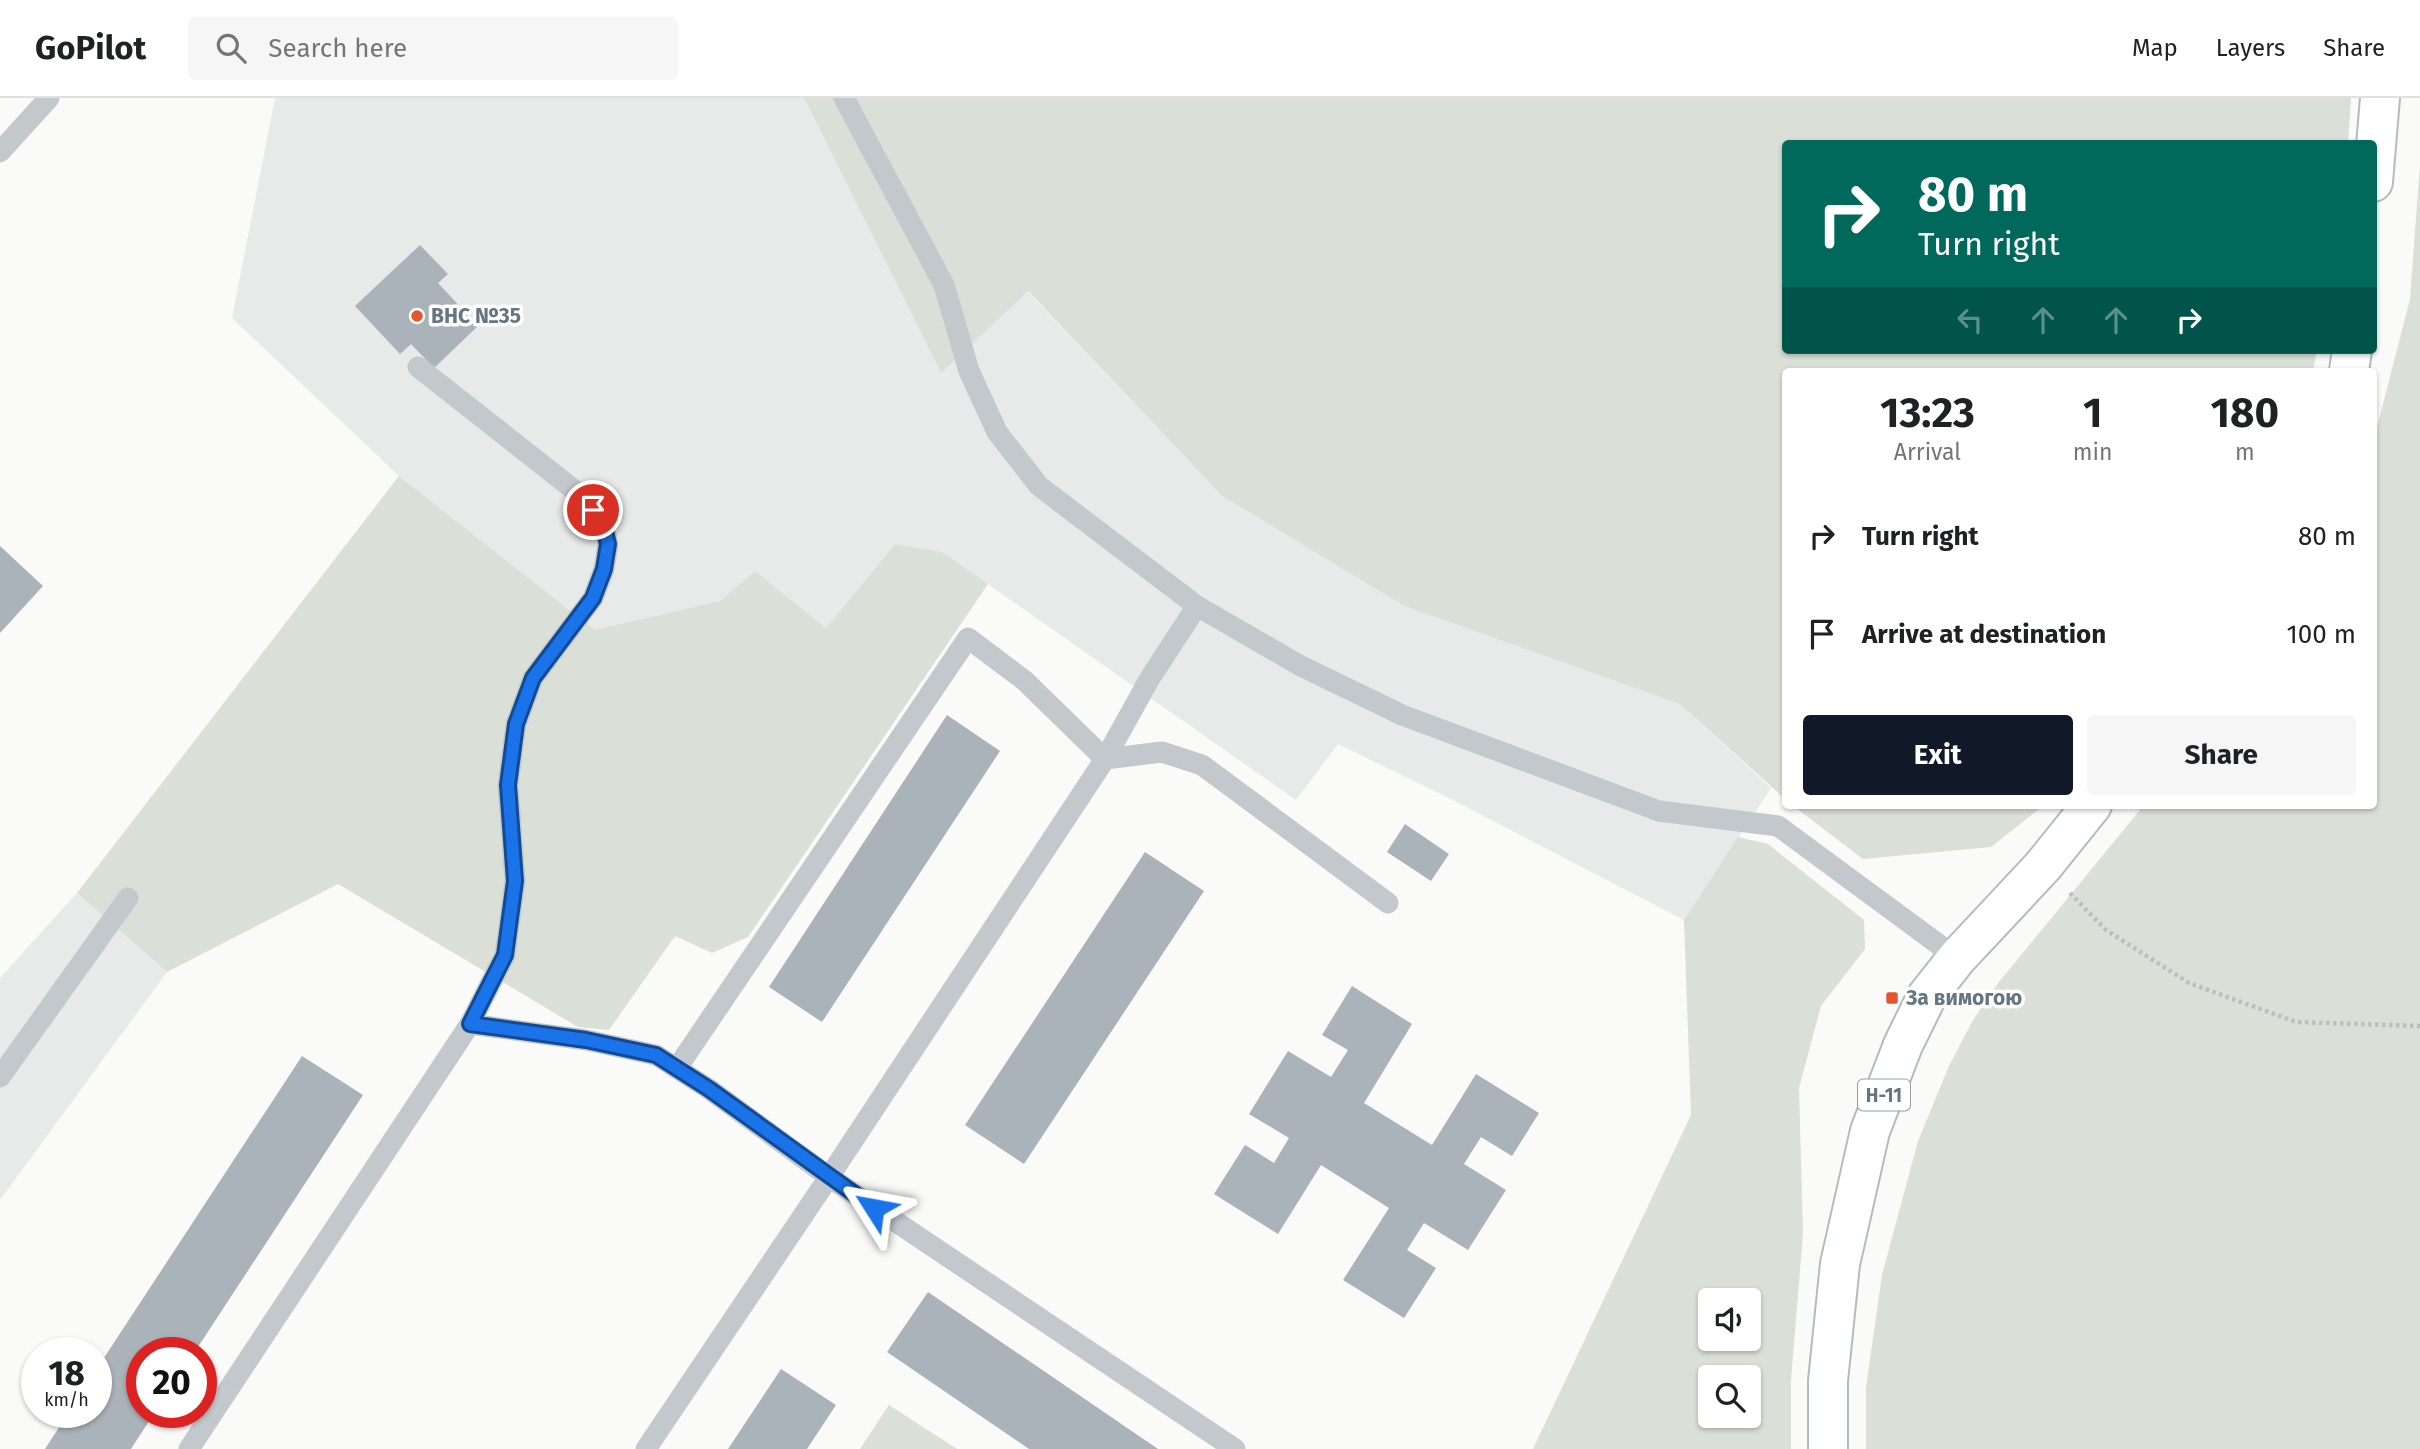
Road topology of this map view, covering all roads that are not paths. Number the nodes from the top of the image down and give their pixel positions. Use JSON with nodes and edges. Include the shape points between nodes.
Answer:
{"nodes":[{"id":1,"x":49,"y":98,"type":"edge"},
{"id":2,"x":844,"y":98,"type":"edge"},
{"id":3,"x":2381,"y":98,"type":"edge"},
{"id":4,"x":2377,"y":140,"type":"edge"},
{"id":5,"x":0,"y":152,"type":"edge"},
{"id":6,"x":418,"y":367,"type":"dead end"},
{"id":7,"x":1197,"y":606,"type":"junction"},
{"id":8,"x":1105,"y":758,"type":"junction"},
{"id":9,"x":2089,"y":809,"type":"edge"},
{"id":10,"x":128,"y":898,"type":"dead end"},
{"id":11,"x":1388,"y":903,"type":"dead end"},
{"id":12,"x":1957,"y":958,"type":"junction"},
{"id":13,"x":470,"y":1024,"type":"junction"},
{"id":14,"x":677,"y":1068,"type":"junction"},
{"id":15,"x":0,"y":1077,"type":"edge"},
{"id":16,"x":829,"y":1177,"type":"junction"},
{"id":17,"x":189,"y":1449,"type":"edge"},
{"id":18,"x":646,"y":1449,"type":"edge"},
{"id":19,"x":1235,"y":1449,"type":"edge"},
{"id":20,"x":1828,"y":1449,"type":"edge"}],
"edges":[{"from":1,"to":5,"type":"lane"},
{"from":2,"to":7,"type":"lane","via":[[944,285],[969,371],[997,432],[1039,486]]},
{"from":3,"to":4,"type":"main road"},
{"from":6,"to":13,"type":"lane","via":[[583,497],[603,523],[608,544],[593,598],[533,678],[516,724],[508,785],[515,881],[505,955]]},
{"from":7,"to":8,"type":"lane"},
{"from":7,"to":12,"type":"lane","via":[[1299,665],[1402,715],[1659,811],[1778,826]]},
{"from":8,"to":11,"type":"lane","via":[[1162,752],[1202,765]]},
{"from":8,"to":14,"type":"lane","via":[[1025,681],[968,638]]},
{"from":8,"to":16,"type":"lane"},
{"from":9,"to":12,"type":"main road","number":"Н-11"},
{"from":10,"to":15,"type":"lane"},
{"from":12,"to":20,"type":"main road","number":"Н-11","via":[[1927,996],[1870,1131],[1840,1264],[1828,1381]]},
{"from":13,"to":14,"type":"lane","via":[[598,1042],[656,1055]]},
{"from":13,"to":17,"type":"lane"},
{"from":14,"to":16,"type":"lane"},
{"from":16,"to":18,"type":"lane"},
{"from":16,"to":19,"type":"lane"}]}
